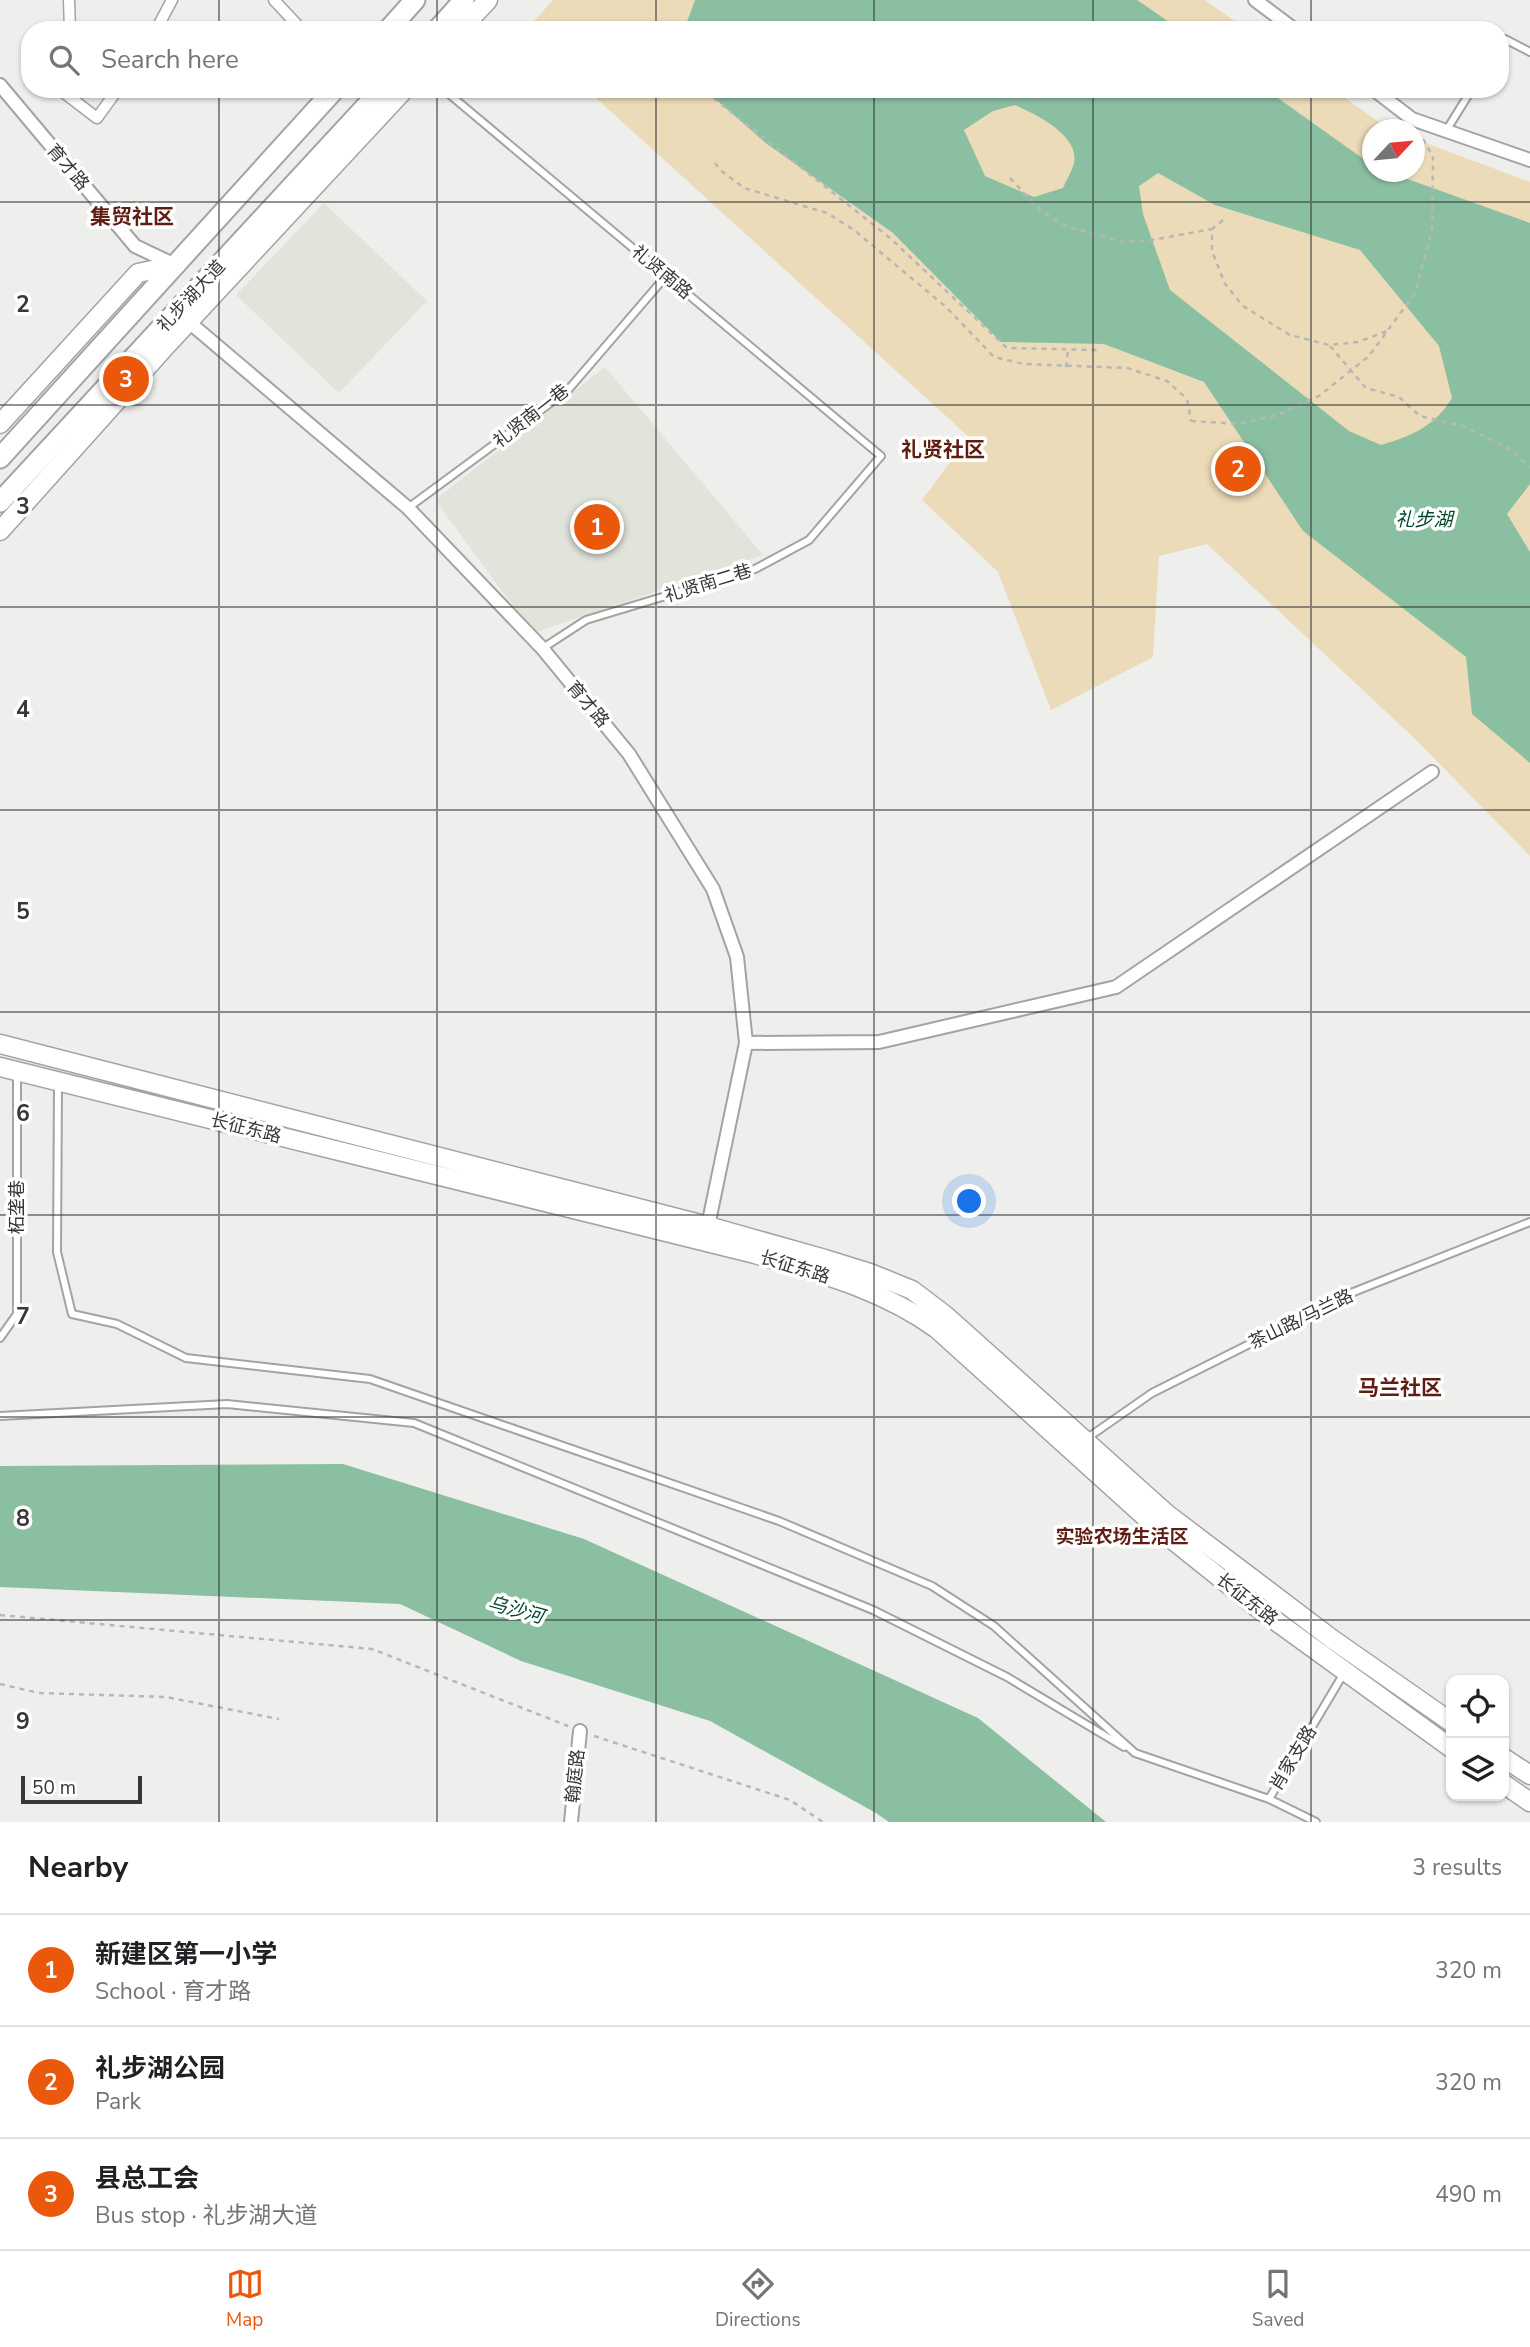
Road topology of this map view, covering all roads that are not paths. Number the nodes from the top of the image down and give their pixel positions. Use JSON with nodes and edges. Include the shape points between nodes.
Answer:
{"nodes":[{"id":1,"x":69,"y":0,"type":"edge"},
{"id":2,"x":172,"y":0,"type":"edge"},
{"id":3,"x":274,"y":0,"type":"edge"},
{"id":4,"x":415,"y":0,"type":"edge"},
{"id":5,"x":464,"y":0,"type":"edge"},
{"id":6,"x":488,"y":0,"type":"edge"},
{"id":7,"x":1255,"y":0,"type":"edge"},
{"id":8,"x":70,"y":21,"type":"edge"},
{"id":9,"x":161,"y":21,"type":"edge"},
{"id":10,"x":294,"y":21,"type":"edge"},
{"id":11,"x":396,"y":21,"type":"edge"},
{"id":12,"x":445,"y":21,"type":"edge"},
{"id":13,"x":468,"y":21,"type":"edge"},
{"id":14,"x":1283,"y":21,"type":"edge"},
{"id":15,"x":1509,"y":41,"type":"edge"},
{"id":16,"x":1530,"y":52,"type":"edge"},
{"id":17,"x":0,"y":85,"type":"edge"},
{"id":18,"x":71,"y":98,"type":"edge"},
{"id":19,"x":111,"y":98,"type":"edge"},
{"id":20,"x":327,"y":98,"type":"edge"},
{"id":21,"x":374,"y":98,"type":"edge"},
{"id":22,"x":396,"y":98,"type":"edge"},
{"id":23,"x":454,"y":98,"type":"edge"},
{"id":24,"x":1385,"y":98,"type":"edge"},
{"id":25,"x":1466,"y":98,"type":"edge"},
{"id":26,"x":1446,"y":131,"type":"junction"},
{"id":27,"x":1530,"y":160,"type":"edge"},
{"id":28,"x":176,"y":265,"type":"junction"},
{"id":29,"x":666,"y":276,"type":"junction"},
{"id":30,"x":183,"y":317,"type":"junction"},
{"id":31,"x":0,"y":424,"type":"edge"},
{"id":32,"x":881,"y":456,"type":"joint"},
{"id":33,"x":0,"y":458,"type":"edge"},
{"id":34,"x":0,"y":502,"type":"edge"},
{"id":35,"x":408,"y":508,"type":"junction"},
{"id":36,"x":0,"y":531,"type":"edge"},
{"id":37,"x":541,"y":648,"type":"junction"},
{"id":38,"x":1432,"y":772,"type":"dead end"},
{"id":39,"x":746,"y":1043,"type":"junction"},
{"id":40,"x":0,"y":1044,"type":"edge"},
{"id":41,"x":8,"y":1069,"type":"edge"},
{"id":42,"x":58,"y":1082,"type":"junction"},
{"id":43,"x":1530,"y":1222,"type":"edge"},
{"id":44,"x":708,"y":1226,"type":"junction"},
{"id":45,"x":0,"y":1338,"type":"edge"},
{"id":46,"x":0,"y":1416,"type":"edge"},
{"id":47,"x":1085,"y":1440,"type":"junction"},
{"id":48,"x":1345,"y":1671,"type":"junction"},
{"id":49,"x":1446,"y":1719,"type":"edge"},
{"id":50,"x":580,"y":1731,"type":"road end"},
{"id":51,"x":1446,"y":1744,"type":"edge"},
{"id":52,"x":1135,"y":1753,"type":"junction"},
{"id":53,"x":1509,"y":1761,"type":"edge"},
{"id":54,"x":1530,"y":1775,"type":"edge"},
{"id":55,"x":1509,"y":1787,"type":"edge"},
{"id":56,"x":1269,"y":1799,"type":"junction"},
{"id":57,"x":1530,"y":1802,"type":"edge"},
{"id":58,"x":571,"y":1822,"type":"edge"},
{"id":59,"x":1316,"y":1822,"type":"edge"}],
"edges":[{"from":1,"to":8,"type":"street"},
{"from":2,"to":9,"type":"street"},
{"from":3,"to":10,"type":"street"},
{"from":4,"to":11,"type":"main road"},
{"from":5,"to":12,"type":"main road"},
{"from":6,"to":13,"type":"main road"},
{"from":7,"to":14,"type":"street"},
{"from":15,"to":16,"type":"lane"},
{"from":17,"to":28,"type":"street","name":"育才路","via":[[135,246]]},
{"from":18,"to":19,"type":"street","via":[[97,118]]},
{"from":20,"to":28,"type":"main road","name":"礼步湖大道"},
{"from":21,"to":30,"type":"main road","name":"礼步湖大道"},
{"from":22,"to":30,"type":"main road"},
{"from":23,"to":29,"type":"lane","name":"礼贤南路"},
{"from":24,"to":26,"type":"street","via":[[1412,119]]},
{"from":25,"to":26,"type":"lane"},
{"from":26,"to":27,"type":"street"},
{"from":28,"to":31,"type":"main road","via":[[138,273]]},
{"from":28,"to":33,"type":"main road","name":"礼步湖大道"},
{"from":29,"to":32,"type":"lane","name":"礼贤南路"},
{"from":29,"to":35,"type":"lane","name":"礼贤南一巷","via":[[568,390]]},
{"from":30,"to":34,"type":"main road","name":"礼步湖大道"},
{"from":30,"to":35,"type":"street","name":"育才路"},
{"from":30,"to":36,"type":"main road"},
{"from":32,"to":37,"type":"lane","name":"礼贤南二巷","via":[[809,540],[755,569],[586,620]]},
{"from":35,"to":37,"type":"street","name":"育才路"},
{"from":37,"to":39,"type":"street","name":"育才路","via":[[629,754],[713,889],[737,957]]},
{"from":38,"to":39,"type":"street","via":[[1116,987],[879,1042]]},
{"from":39,"to":44,"type":"street","name":"育才路"},
{"from":40,"to":44,"type":"main road","name":"长征东路"},
{"from":41,"to":42,"type":"main road","name":"长征东路"},
{"from":41,"to":45,"type":"lane","name":"柘垄巷","via":[[17,1314]]},
{"from":42,"to":48,"type":"main road","name":"长征东路","via":[[755,1254],[863,1287],[937,1329],[1154,1525]]},
{"from":42,"to":52,"type":"lane","via":[[57,1252],[72,1314],[117,1324],[186,1358],[370,1378],[779,1521],[932,1586],[994,1626]]},
{"from":43,"to":47,"type":"lane","name":"茶山路/马兰路","via":[[1351,1293],[1152,1393]]},
{"from":44,"to":47,"type":"main road","name":"长征东路","via":[[870,1273],[912,1290]]},
{"from":46,"to":52,"type":"lane","via":[[227,1404],[414,1423],[873,1610],[1007,1677]]},
{"from":47,"to":49,"type":"main road","name":"长征东路","via":[[1167,1514]]},
{"from":48,"to":51,"type":"main road","name":"长征东路"},
{"from":48,"to":56,"type":"lane","name":"肖家支路"},
{"from":50,"to":58,"type":"street","name":"翰庭路"},
{"from":52,"to":56,"type":"lane"},
{"from":53,"to":54,"type":"main road"},
{"from":55,"to":57,"type":"main road"},
{"from":56,"to":59,"type":"lane","name":"肖家支路"}]}
